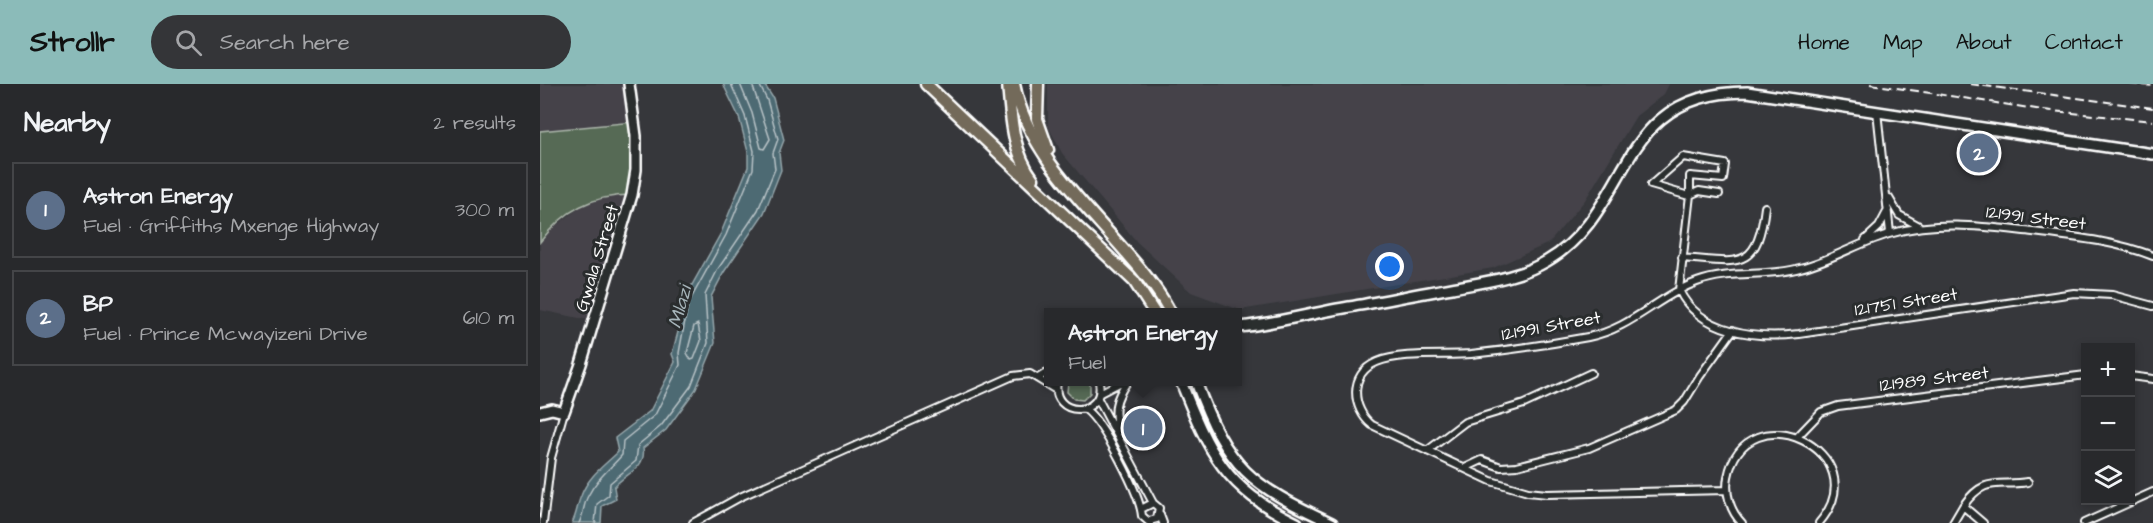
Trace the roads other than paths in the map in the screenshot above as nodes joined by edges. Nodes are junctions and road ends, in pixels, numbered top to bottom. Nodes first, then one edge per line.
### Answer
1 (629, 84) edge
2 (926, 84) edge
3 (1008, 84) edge
4 (1014, 84) edge
5 (1038, 84) edge
6 (1877, 111) junction
7 (2153, 154) edge
8 (1719, 194) dead end
9 (1689, 195) junction
10 (1887, 195) junction
11 (1047, 198) junction
12 (1765, 207) dead end
13 (1889, 209) junction
14 (1090, 210) junction
15 (1920, 226) junction
16 (1890, 233) junction
17 (1860, 244) junction
18 (2153, 256) edge
19 (1682, 258) junction
20 (1679, 290) junction
21 (2153, 306) edge
22 (1151, 308) edge
23 (1167, 308) edge
24 (1242, 328) edge
25 (1733, 330) junction
26 (1591, 373) dead end
27 (1044, 374) edge
28 (2081, 376) edge
29 (2135, 377) edge
30 (1038, 378) junction
31 (2153, 379) edge
32 (1044, 382) edge
33 (1050, 386) edge
34 (1056, 386) edge
35 (1100, 386) edge
36 (1114, 386) edge
37 (1124, 386) edge
38 (1179, 386) edge
39 (1183, 386) edge
40 (1199, 386) edge
41 (1056, 390) junction
42 (1099, 396) junction
43 (1085, 409) junction
44 (1192, 410) junction
45 (540, 412) edge
46 (564, 412) junction
47 (1798, 436) junction
48 (1122, 443) junction
49 (1427, 451) junction
50 (1465, 468) junction
51 (2028, 482) dead end
52 (1727, 490) junction
53 (2153, 492) edge
54 (1153, 503) junction
55 (1963, 506) junction
56 (1143, 508) junction
57 (1160, 514) junction
58 (1149, 522) edge
59 (543, 523) edge
60 (693, 523) edge
61 (1163, 523) edge
62 (1298, 523) edge
63 (1332, 523) edge
64 (1742, 523) edge
65 (1819, 523) edge
66 (1953, 523) edge
67 (1983, 523) edge
68 (2084, 523) edge

1 - 46 street, Gwala Street
2 - 11 main road
3 - 11 main road
4 - 14 main road
5 - 14 main road
6 - 7 street
6 - 10 street
6 - 24 street
8 - 9 street
9 - 9 street
9 - 19 street
10 - 13 street
10 - 15 street
11 - 22 main road
12 - 19 street
13 - 16 street
13 - 17 street
14 - 23 main road
15 - 16 street, 121991 Street
15 - 18 street, 121991 Street
16 - 17 street, 121991 Street
17 - 20 street, 121991 Street
19 - 20 street
20 - 25 street, 121751 Street
20 - 49 street, 121991 Street
21 - 25 street, 121751 Street
25 - 50 street
26 - 49 street
27 - 30 street
28 - 47 street, 121989 Street
29 - 31 street
30 - 32 street
30 - 60 street
33 - 41 street
34 - 41 street
35 - 42 street
36 - 42 street
37 - 48 street
38 - 44 street
39 - 44 street
40 - 63 street
41 - 43 street
42 - 43 street
42 - 48 street
43 - 56 street
44 - 62 street
45 - 46 street
46 - 59 street
47 - 52 street
47 - 65 street
48 - 54 street
49 - 50 street, 121991 Street
50 - 52 street, 121991 Street
51 - 55 street
52 - 64 street
53 - 68 street
54 - 56 street
54 - 57 street
55 - 66 street
55 - 67 street
56 - 58 street
57 - 58 street
57 - 61 street

